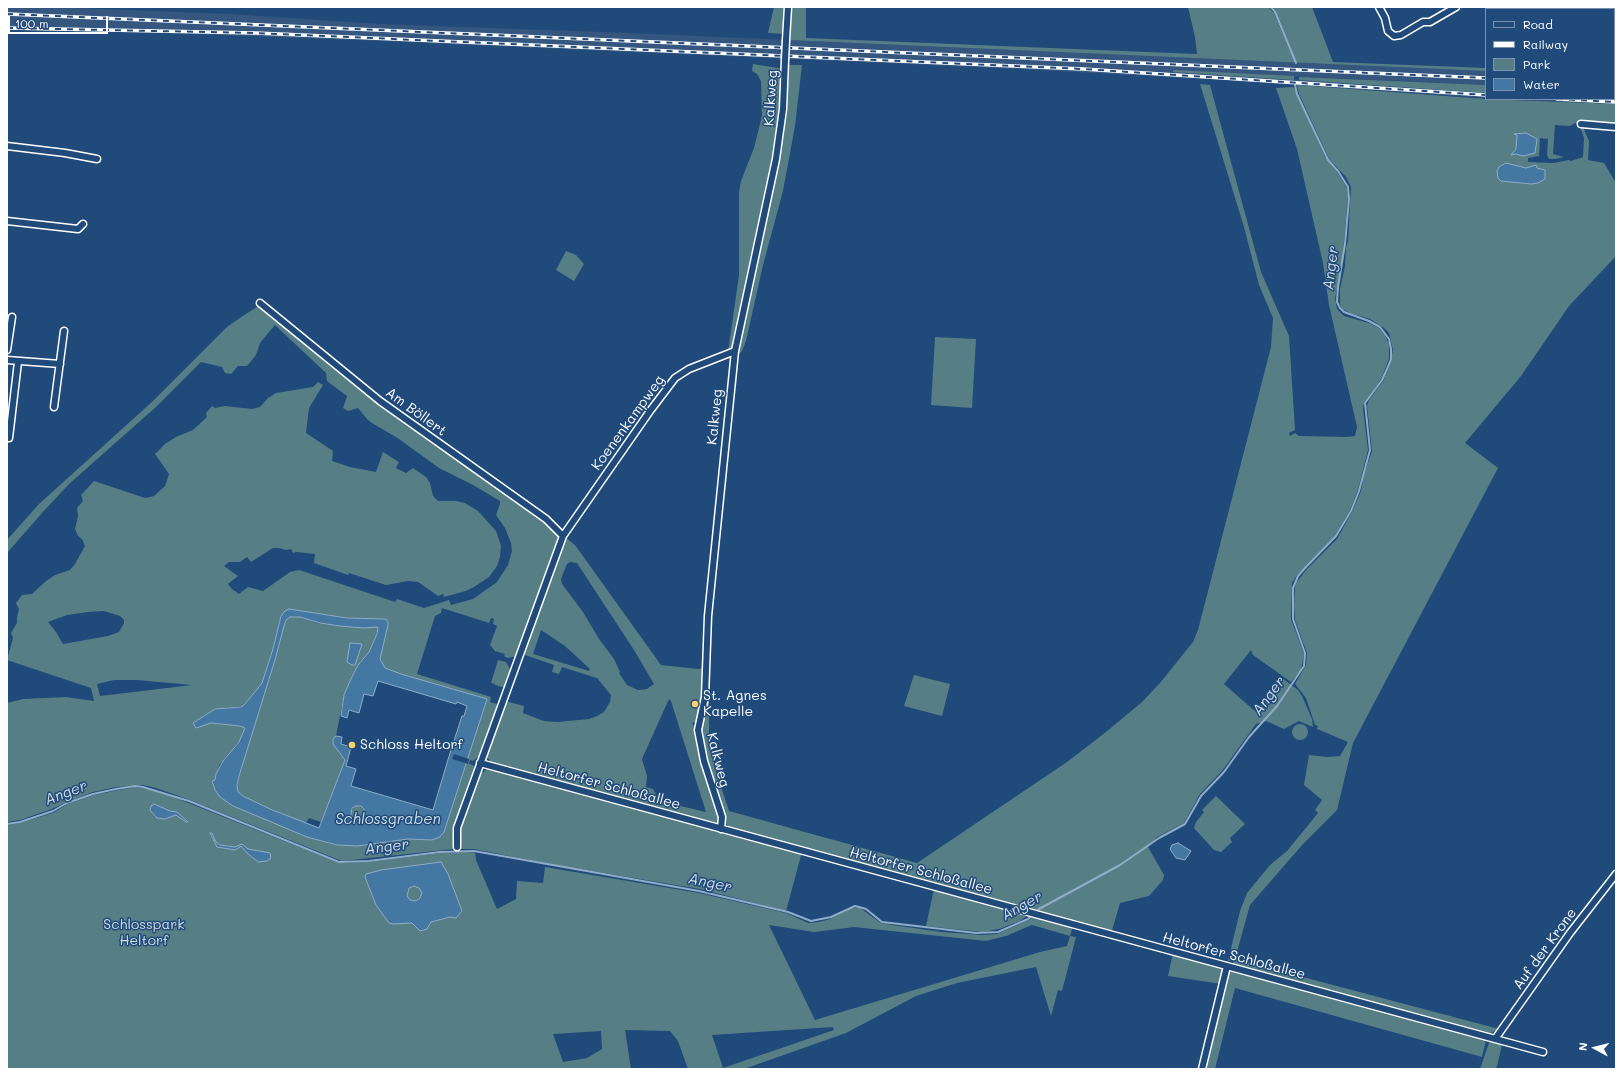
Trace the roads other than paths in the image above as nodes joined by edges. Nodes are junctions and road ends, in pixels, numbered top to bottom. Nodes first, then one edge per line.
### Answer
1 (788, 7) edge
2 (1379, 7) edge
3 (1456, 7) edge
4 (1581, 124) dead end
5 (1616, 127) edge
6 (7, 146) edge
7 (97, 159) dead end
8 (7, 221) edge
9 (83, 224) dead end
10 (260, 303) dead end
11 (12, 316) dead end
12 (64, 331) dead end
13 (7, 350) edge
14 (735, 351) junction
15 (7, 360) edge
16 (18, 362) junction
17 (60, 364) junction
18 (54, 407) dead end
19 (7, 438) edge
20 (563, 536) junction
21 (480, 764) junction
22 (722, 829) junction
23 (457, 847) dead end
24 (1616, 874) edge
25 (1227, 966) junction
26 (1495, 1039) junction
27 (1543, 1052) dead end
28 (1202, 1069) edge

1 - 14 street, Kalkweg, bridge
2 - 3 street
4 - 5 street
6 - 7 street
8 - 9 street
10 - 20 street, Am Böllert
11 - 13 street
12 - 17 street
14 - 20 street, Koenenkampweg
14 - 22 street, Kalkweg
15 - 16 street
16 - 17 street
16 - 19 street
17 - 18 street
20 - 21 street
21 - 22 street, Heltorfer Schloßallee
21 - 23 street
22 - 25 street, Heltorfer Schloßallee
24 - 26 street, Auf der Krone
25 - 26 street, Heltorfer Schloßallee
25 - 28 street
26 - 27 street, Heltorfer Schloßallee

